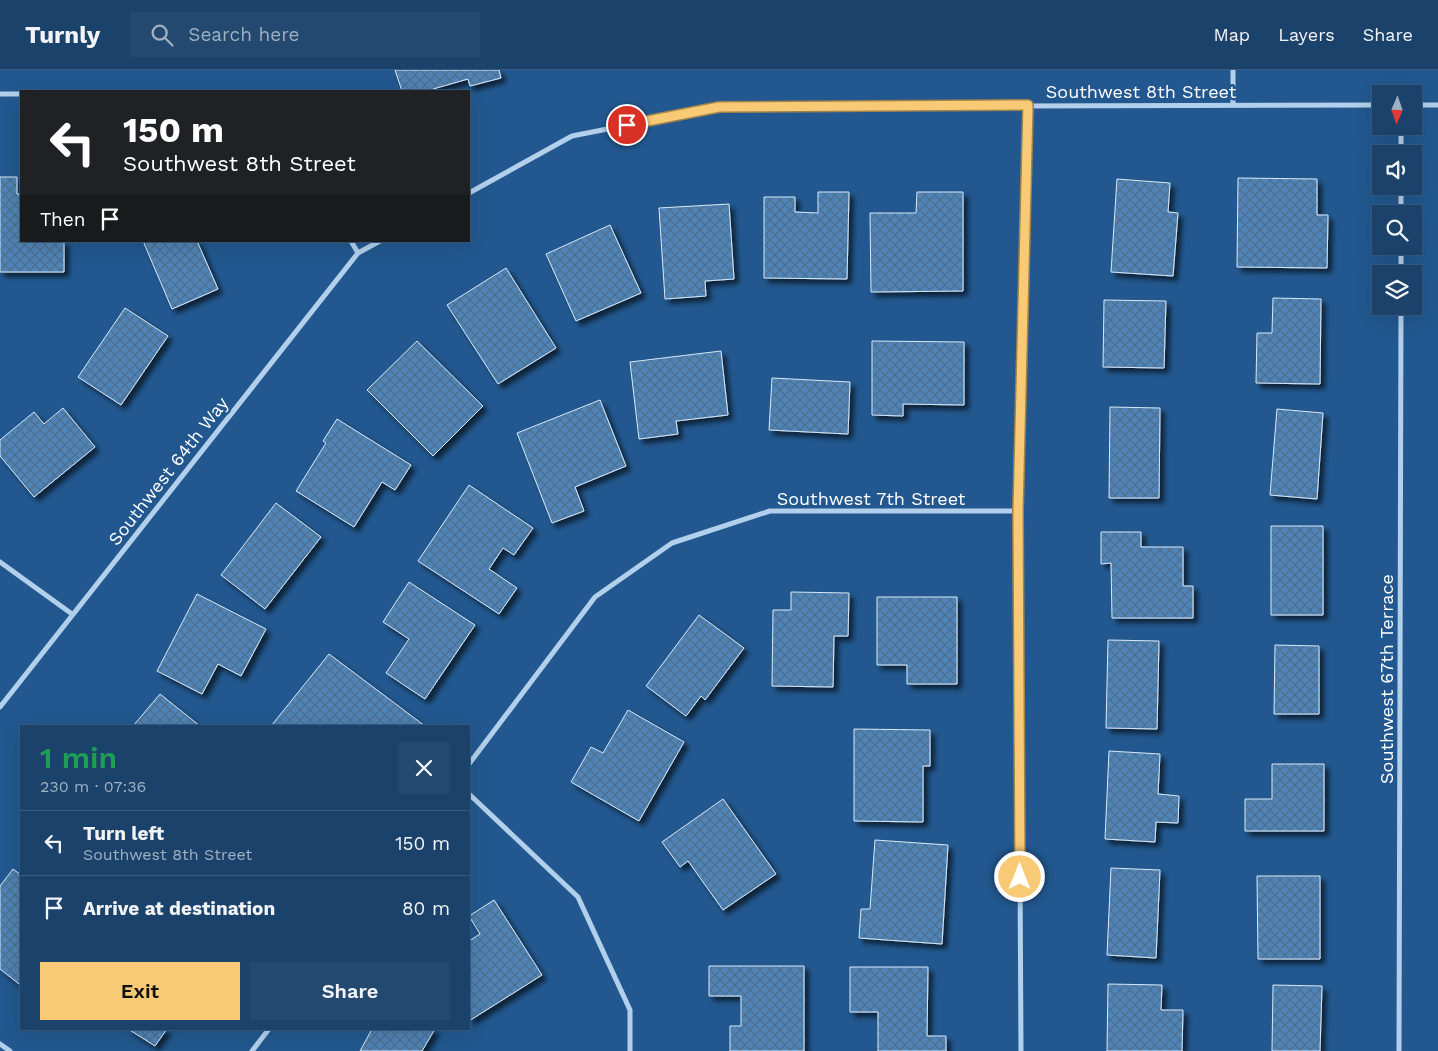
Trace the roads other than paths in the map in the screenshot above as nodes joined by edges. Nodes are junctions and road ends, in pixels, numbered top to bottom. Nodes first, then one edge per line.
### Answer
1 (1233, 70) edge
2 (0, 94) edge
3 (20, 94) edge
4 (1028, 105) junction
5 (1233, 105) junction
6 (1372, 105) edge
7 (1422, 105) edge
8 (1438, 105) edge
9 (470, 192) edge
10 (352, 242) edge
11 (378, 242) edge
12 (358, 253) junction
13 (1401, 315) edge
14 (1018, 511) junction
15 (0, 562) edge
16 (72, 614) junction
17 (0, 707) edge
18 (470, 763) edge
19 (470, 795) edge
20 (268, 1030) edge
21 (0, 1044) edge
22 (10, 1051) edge
23 (252, 1051) edge
24 (630, 1051) edge
25 (1021, 1051) edge
26 (1399, 1051) edge

1 - 5 street
2 - 3 street
4 - 5 street, Southwest 8th Street
4 - 9 street, Southwest 8th Street
4 - 14 street
5 - 6 street, Southwest 8th Street
7 - 8 street
10 - 12 street
11 - 12 street
12 - 16 street, Southwest 64th Way
13 - 26 street, Southwest 67th Terrace
14 - 18 street, Southwest 7th Street
14 - 25 street
15 - 16 street
16 - 17 street, Southwest 64th Way
19 - 24 street
20 - 23 street
21 - 22 street

